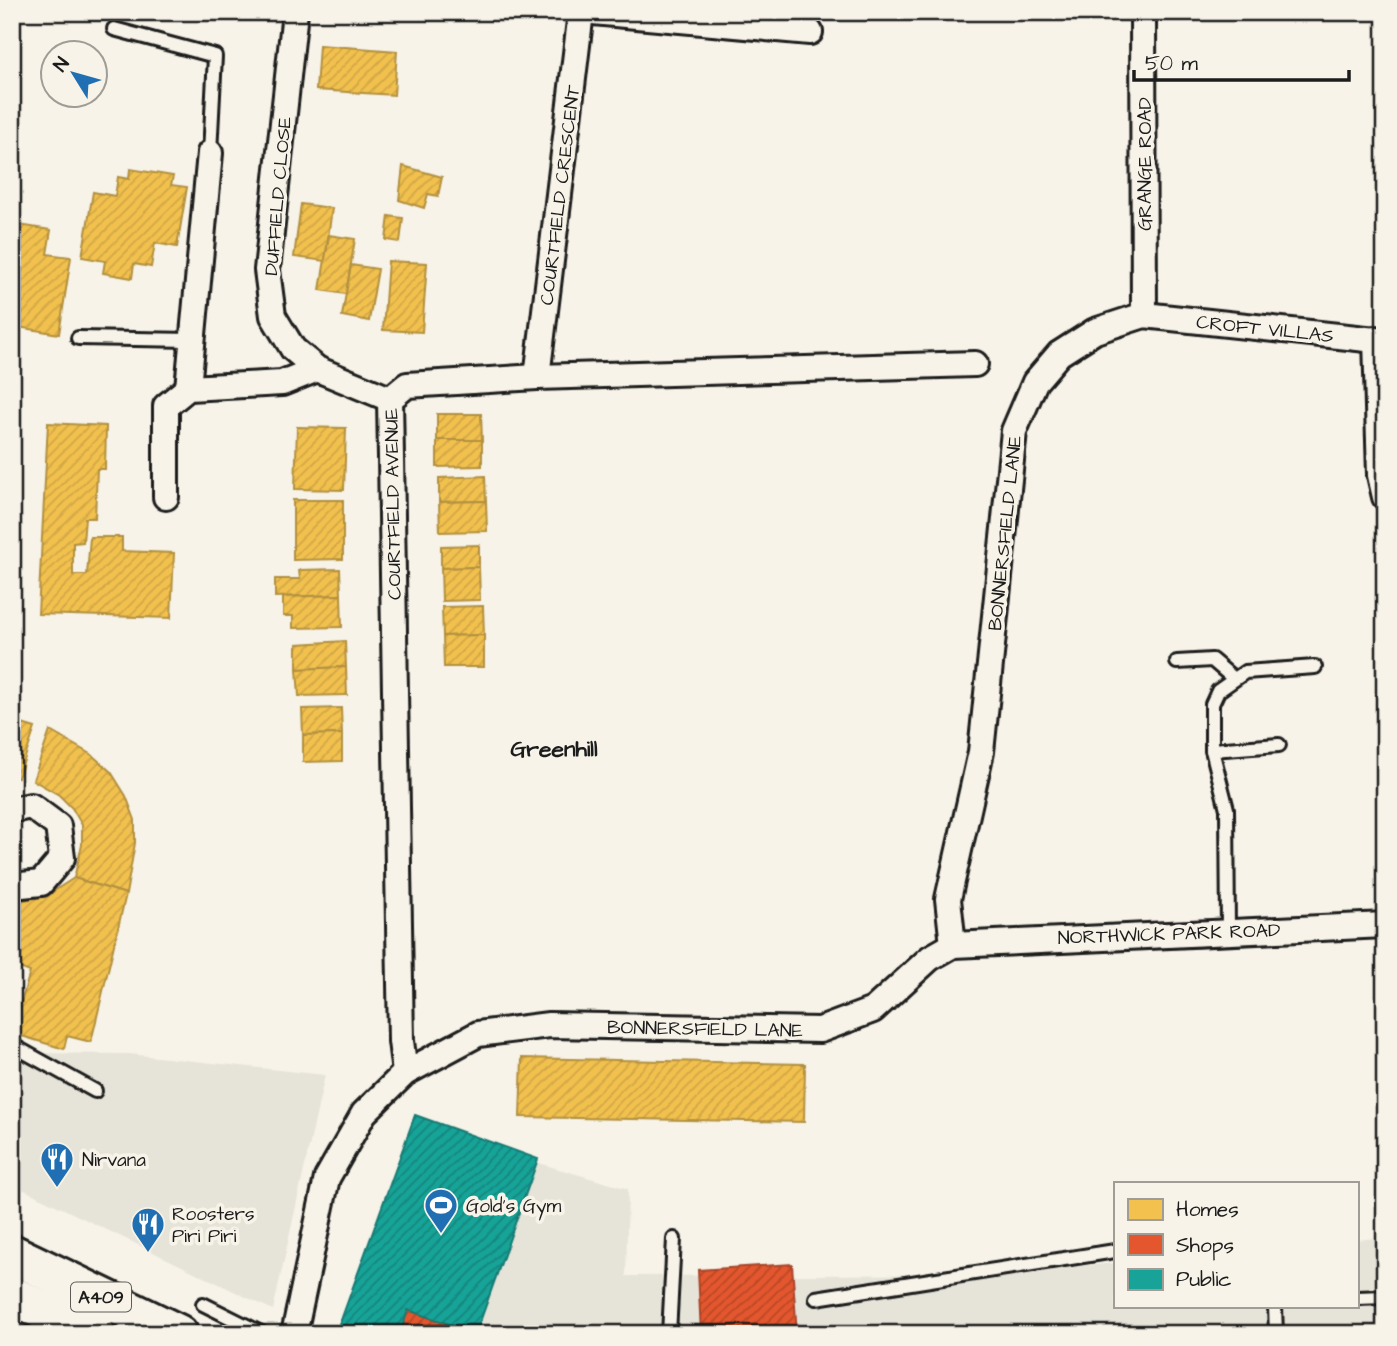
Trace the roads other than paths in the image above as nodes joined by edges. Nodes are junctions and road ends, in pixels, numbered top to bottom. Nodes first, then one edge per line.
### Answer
1 (295, 12) edge
2 (581, 12) edge
3 (593, 12) edge
4 (1143, 12) edge
5 (114, 29) dead end
6 (810, 32) dead end
7 (210, 153) joint
8 (1144, 315) junction
9 (78, 338) dead end
10 (192, 340) junction
11 (1380, 340) edge
12 (975, 363) dead end
13 (317, 369) junction
14 (537, 377) junction
15 (188, 388) junction
16 (390, 399) junction
17 (166, 497) dead end
18 (1385, 497) edge
19 (1177, 662) dead end
20 (1315, 667) dead end
21 (1233, 678) junction
22 (1279, 745) dead end
23 (1212, 750) junction
24 (12, 810) edge
25 (12, 886) edge
26 (1385, 925) edge
27 (1228, 930) junction
28 (953, 945) junction
29 (12, 1045) edge
30 (405, 1073) junction
31 (95, 1091) dead end
32 (674, 1239) dead end
33 (1114, 1251) edge
34 (16, 1265) edge
35 (12, 1296) edge
36 (1385, 1297) edge
37 (816, 1298) dead end
38 (1358, 1298) edge
39 (203, 1304) dead end
40 (1275, 1308) edge
41 (96, 1334) edge
42 (178, 1334) edge
43 (263, 1334) edge
44 (294, 1334) edge
45 (669, 1334) edge
46 (1276, 1334) edge

1 - 13 street, DUFFIELD CLOSE
2 - 14 street, COURTFIELD CRESCENT
3 - 6 street
4 - 8 street, GRANGE ROAD
5 - 7 lane
7 - 10 street
8 - 11 street, CROFT VILLAS
8 - 28 street, BONNERSFIELD LANE
9 - 10 lane
10 - 15 street
11 - 18 street
12 - 14 street, COURTFIELD AVENUE
13 - 15 street
13 - 16 street, DUFFIELD CLOSE
14 - 16 street, COURTFIELD AVENUE
15 - 17 street
16 - 30 street, COURTFIELD AVENUE
19 - 21 lane
20 - 21 lane
21 - 23 lane
22 - 23 lane
23 - 27 lane
24 - 25 street
26 - 27 street, NORTHWICK PARK ROAD
27 - 28 street, NORTHWICK PARK ROAD
28 - 30 street, BONNERSFIELD LANE
29 - 31 lane
30 - 44 street, BONNERSFIELD LANE
32 - 45 lane
33 - 37 lane
34 - 42 main road, A409
35 - 41 main road, A409
36 - 38 lane
39 - 43 lane
40 - 46 lane

